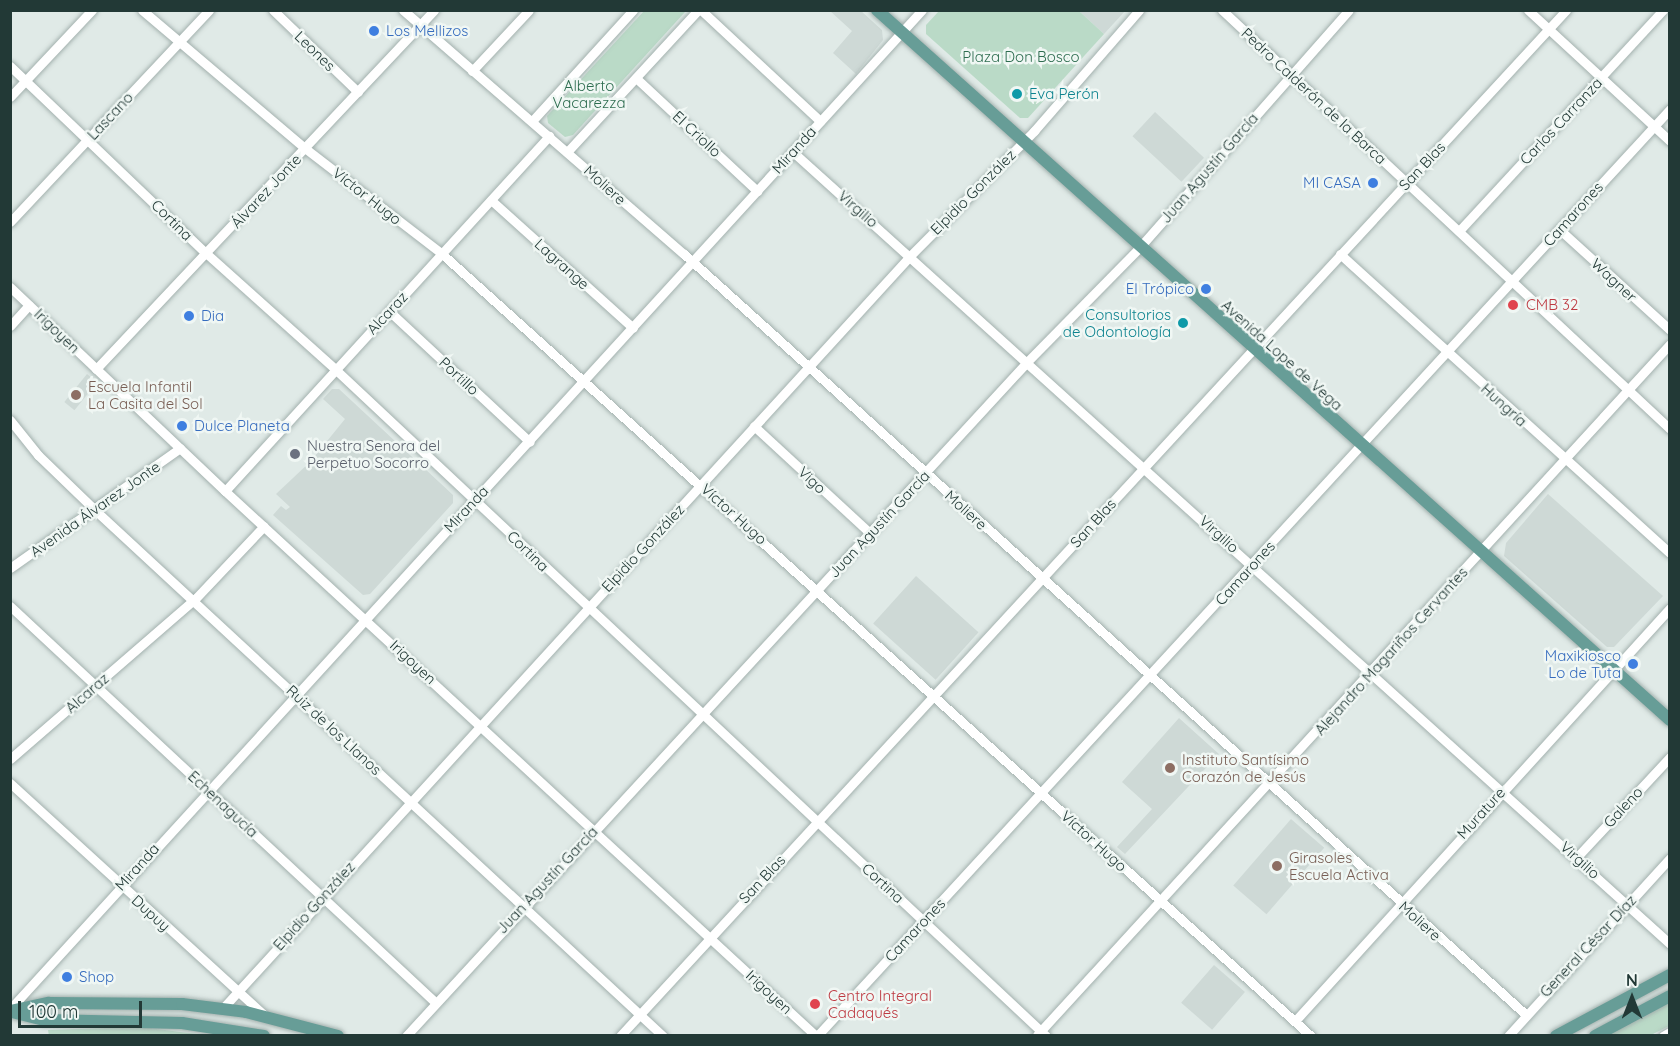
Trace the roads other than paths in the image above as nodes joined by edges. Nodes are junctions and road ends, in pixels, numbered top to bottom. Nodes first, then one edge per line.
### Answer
1 (92, 10) edge
2 (142, 10) edge
3 (209, 10) edge
4 (273, 10) edge
5 (404, 10) edge
6 (434, 10) edge
7 (529, 10) edge
8 (633, 10) edge
9 (699, 10) edge
10 (877, 10) edge
11 (922, 10) edge
12 (1139, 10) edge
13 (1222, 10) edge
14 (1348, 10) edge
15 (1528, 10) edge
16 (1566, 10) edge
17 (1663, 10) edge
18 (421, 26) junction
19 (1548, 30) junction
20 (901, 33) junction
21 (178, 43) junction
22 (10, 66) edge
23 (472, 71) junction
24 (1291, 75) junction
25 (1602, 76) junction
26 (636, 78) junction
27 (26, 80) junction
28 (358, 92) junction
29 (10, 97) edge
30 (1670, 109) edge
31 (533, 120) junction
32 (820, 122) junction
33 (1654, 126) junction
34 (549, 135) junction
35 (89, 138) junction
36 (1670, 141) edge
37 (1022, 143) junction
38 (306, 148) junction
39 (568, 152) junction
40 (793, 152) junction
41 (1407, 183) junction
42 (757, 191) junction
43 (491, 200) junction
44 (10, 222) edge
45 (1559, 229) junction
46 (1459, 231) junction
47 (1139, 248) junction
48 (441, 253) junction
49 (207, 254) junction
50 (1340, 254) junction
51 (911, 255) junction
52 (693, 262) junction
53 (1512, 281) junction
54 (10, 287) edge
55 (29, 305) junction
56 (389, 311) junction
57 (10, 326) edge
58 (633, 328) junction
59 (1670, 330) edge
60 (1670, 344) edge
61 (1252, 349) junction
62 (1446, 353) junction
63 (1028, 361) junction
64 (809, 368) junction
65 (96, 369) junction
66 (335, 369) junction
67 (585, 381) junction
68 (1629, 390) junction
69 (10, 420) edge
70 (754, 426) junction
71 (1670, 429) edge
72 (530, 442) junction
73 (1361, 445) junction
74 (180, 448) junction
75 (1565, 460) junction
76 (1144, 467) junction
77 (926, 473) junction
78 (702, 484) junction
79 (225, 491) junction
80 (474, 500) junction
81 (96, 510) junction
82 (264, 526) junction
83 (870, 533) junction
84 (1481, 552) junction
85 (1670, 553) edge
86 (1253, 565) junction
87 (10, 568) edge
88 (1042, 579) junction
89 (818, 590) junction
90 (195, 599) junction
91 (10, 606) edge
92 (1670, 608) edge
93 (586, 609) junction
94 (365, 617) junction
95 (1611, 668) junction
96 (1371, 672) junction
97 (1150, 677) junction
98 (97, 684) junction
99 (295, 694) junction
100 (934, 695) junction
101 (702, 713) junction
102 (1670, 720) edge
103 (481, 726) junction
104 (1670, 757) edge
105 (10, 759) edge
106 (10, 783) edge
107 (1268, 785) junction
108 (207, 790) junction
109 (1501, 790) junction
110 (1042, 793) junction
111 (411, 801) junction
112 (816, 822) junction
113 (594, 830) junction
114 (1577, 857) junction
115 (1670, 858) edge
116 (120, 885) junction
117 (323, 896) junction
118 (1161, 901) junction
119 (1627, 903) junction
120 (1400, 904) junction
121 (523, 907) junction
122 (924, 921) junction
123 (709, 936) junction
124 (1670, 944) edge
125 (1670, 975) edge
126 (237, 990) junction
127 (1670, 996) edge
128 (435, 1002) junction
129 (222, 1009) junction
130 (10, 1010) edge
131 (640, 1014) junction
132 (1525, 1014) junction
133 (266, 1017) junction
134 (1295, 1021) junction
135 (1670, 1032) edge
136 (1041, 1034) edge
137 (264, 1035) edge
138 (339, 1035) edge
139 (406, 1035) edge
140 (620, 1035) edge
141 (663, 1035) edge
142 (816, 1035) edge
143 (1311, 1035) edge
144 (1508, 1035) edge
145 (1556, 1035) edge
146 (1595, 1035) edge
147 (1663, 1035) edge

1 - 27 street
2 - 21 street, Víctor Hugo
3 - 21 street, Lascano
4 - 28 street, Leones
5 - 18 street, Moliere
6 - 18 street, Álvarez Jonte
7 - 23 street
8 - 31 street
9 - 26 street
9 - 32 street
10 - 20 main road, Avenida Lope de Vega
11 - 20 street, Miranda
12 - 37 street, Elpidio González
13 - 24 street, Pedro Calderón de la Barca
14 - 24 street, Juan Agustín García
15 - 19 street
16 - 19 street, San Blas
17 - 25 street, Carlos Carranza
18 - 23 street, Moliere
18 - 28 street, Álvarez Jonte
19 - 25 street
19 - 41 street, San Blas
20 - 32 street, Miranda
20 - 37 main road, Avenida Lope de Vega
21 - 35 street, Lascano
21 - 38 street, Víctor Hugo
22 - 27 street, Cortina
23 - 31 street, Moliere
24 - 41 street, Pedro Calderón de la Barca
24 - 47 street, Juan Agustín García
25 - 33 street
25 - 46 street, Carlos Carranza
26 - 39 street
26 - 42 street, El Criollo
27 - 29 street
27 - 35 street, Cortina
28 - 38 street, Álvarez Jonte
30 - 33 street, Camarones
31 - 34 street, Moliere
32 - 40 street, Miranda
33 - 36 street
33 - 45 street, Camarones
34 - 39 street, Moliere
34 - 43 street, Alcaraz
35 - 44 street, Lascano
35 - 49 street, Cortina
37 - 47 main road, Avenida Lope de Vega
37 - 51 street, Elpidio González
38 - 48 street, Víctor Hugo
38 - 49 street, Álvarez Jonte
39 - 52 street, Moliere
40 - 42 street, Miranda
40 - 51 street, Virgilio
41 - 46 street, Pedro Calderón de la Barca
41 - 50 street, San Blas
42 - 52 street, Miranda
43 - 48 street, Alcaraz
43 - 58 street, Lagrange
45 - 53 street, Camarones
45 - 59 street, Wagner
46 - 53 street, Pedro Calderón de la Barca
47 - 61 main road, Avenida Lope de Vega
47 - 63 street, Juan Agustín García
48 - 56 street, Alcaraz
48 - 67 street, Víctor Hugo
49 - 65 street, Álvarez Jonte
49 - 66 street, Cortina
50 - 61 street, San Blas
50 - 62 street, Hungría
51 - 63 street, Virgilio
51 - 64 street, Elpidio González
52 - 58 street, Miranda
52 - 64 street, Moliere
53 - 62 street, Camarones
53 - 68 street, Pedro Calderón de la Barca
54 - 55 street, Irigoyen
55 - 57 street
55 - 65 street, Irigoyen
56 - 66 street, Alcaraz
56 - 72 street, Portillo
58 - 67 street, Miranda
60 - 68 street, Alejandro Magariños Cervantes
61 - 73 main road, Avenida Lope de Vega
61 - 76 street, San Blas
62 - 73 street, Camarones
62 - 75 street, Hungría
63 - 76 street, Virgilio
63 - 77 street, Juan Agustín García
64 - 70 street, Elpidio González
64 - 77 street, Moliere
65 - 74 street, Irigoyen
66 - 79 street, Alcaraz
66 - 80 street, Cortina
67 - 72 street, Miranda
67 - 78 street, Víctor Hugo
68 - 71 street, Pedro Calderón de la Barca
68 - 75 street, Alejandro Magariños Cervantes
69 - 81 street, Ruiz de los Llanos
70 - 78 street, Elpidio González
70 - 83 street, Vigo
72 - 80 street, Miranda
73 - 84 main road, Avenida Lope de Vega
73 - 86 street, Camarones
74 - 79 street, Irigoyen
74 - 81 street, Avenida Álvarez Jonte
75 - 84 street, Alejandro Magariños Cervantes
75 - 85 street, Hungría
76 - 86 street, Virgilio
76 - 88 street, San Blas
77 - 83 street, Juan Agustín García
77 - 88 street, Moliere
78 - 89 street, Víctor Hugo
78 - 93 street, Elpidio González
79 - 82 street, Irigoyen
80 - 93 street, Cortina
80 - 94 street, Miranda
81 - 87 street, Avenida Álvarez Jonte
81 - 90 street, Ruiz de los Llanos
82 - 90 street, Alcaraz
82 - 94 street, Irigoyen
83 - 89 street, Juan Agustín García
84 - 95 main road, Avenida Lope de Vega
84 - 96 street, Alejandro Magariños Cervantes
86 - 96 street, Virgilio
86 - 97 street, Camarones
88 - 97 street, Moliere
88 - 100 street, San Blas
89 - 100 street, Víctor Hugo
89 - 101 street, Juan Agustín García
90 - 98 street, Alcaraz
90 - 99 street, Ruiz de los Llanos
91 - 98 street, Echenagucía
92 - 95 street, Murature
93 - 101 street, Cortina
93 - 103 street, Elpidio González
94 - 99 street, Miranda
94 - 103 street, Irigoyen
95 - 102 main road, Avenida Lope de Vega
95 - 109 street, Murature
96 - 107 street, Alejandro Magariños Cervantes
96 - 109 street, Virgilio
97 - 107 street, Moliere
97 - 110 street, Camarones
98 - 105 street, Alcaraz
98 - 108 street, Echenagucía
99 - 108 street, Miranda
99 - 111 street, Ruiz de los Llanos
100 - 110 street, Víctor Hugo
100 - 112 street, San Blas
101 - 112 street, Cortina
101 - 113 street, Juan Agustín García
103 - 111 street, Elpidio González
103 - 113 street, Irigoyen
104 - 114 street, Galeno
106 - 116 street, Dupuy
107 - 118 street, Alejandro Magariños Cervantes
107 - 120 street, Moliere
108 - 116 street, Miranda
108 - 117 street, Echenagucía
109 - 114 street, Virgilio
109 - 120 street, Murature
110 - 118 street, Víctor Hugo
110 - 122 street, Camarones
111 - 117 street, Elpidio González
111 - 121 street, Ruiz de los Llanos
112 - 122 street, Cortina
112 - 123 street, San Blas
113 - 121 street, Juan Agustín García
113 - 123 street, Irigoyen
114 - 119 street, Virgilio
115 - 119 street, General César Díaz
116 - 126 street, Dupuy
116 - 130 street, Miranda
117 - 126 street, Elpidio González
117 - 128 street, Echenagucía
118 - 134 street, Víctor Hugo
118 - 136 street, Alejandro Magariños Cervantes
119 - 124 street, Virgilio
119 - 132 street, General César Díaz
120 - 132 street, Moliere
120 - 134 street, Murature
121 - 128 street, Juan Agustín García
121 - 131 street, Ruiz de los Llanos
122 - 136 street, Cortina
122 - 142 street, Camarones
123 - 131 street, San Blas
123 - 142 street, Irigoyen
125 - 145 main road
126 - 129 street, Elpidio González
126 - 133 street, Dupuy
127 - 146 main road
128 - 139 street, Juan Agustín García
129 - 130 main road
129 - 133 main road
130 - 137 main road
131 - 140 street, San Blas
131 - 141 street, Ruiz de los Llanos
132 - 144 street, General César Díaz
133 - 138 main road
134 - 143 street, Víctor Hugo
135 - 147 street

